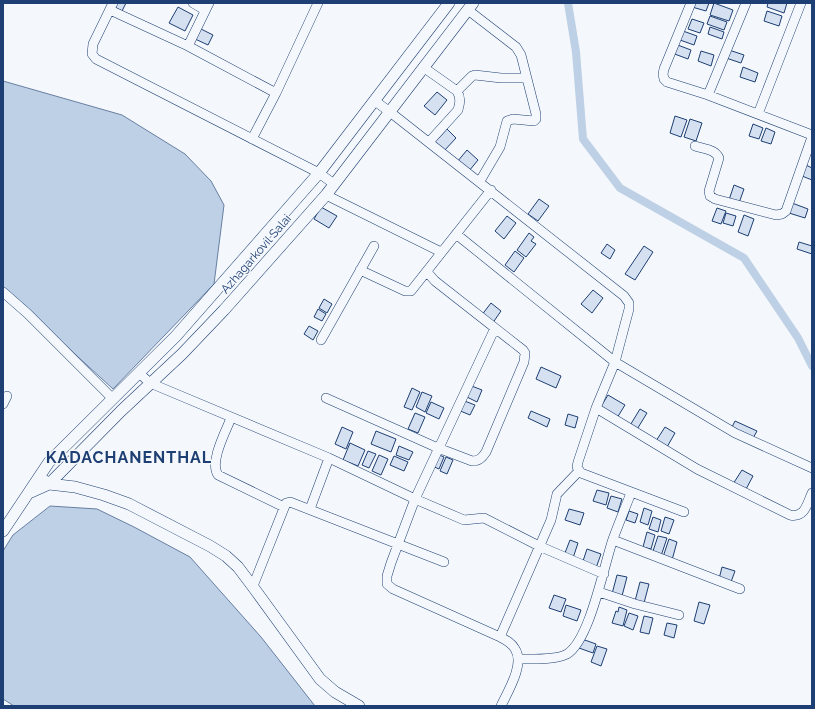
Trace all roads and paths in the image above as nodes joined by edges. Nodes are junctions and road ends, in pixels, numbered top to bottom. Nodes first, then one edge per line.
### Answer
1 (193, 3) edge
2 (318, 3) edge
3 (449, 3) edge
4 (691, 3) edge
5 (746, 3) edge
6 (801, 3) edge
7 (112, 6) edge
8 (207, 6) edge
9 (470, 6) edge
10 (188, 46) junction
11 (423, 68) junction
12 (527, 78) junction
13 (457, 92) junction
14 (276, 93) junction
15 (708, 96) junction
16 (374, 101) junction
17 (390, 112) junction
18 (758, 114) junction
19 (812, 136) edge
20 (252, 138) junction
21 (429, 142) junction
22 (695, 146) dead end
23 (319, 173) junction
24 (480, 181) junction
25 (334, 184) junction
26 (491, 190) junction
27 (326, 195) junction
28 (456, 234) junction
29 (374, 246) dead end
30 (441, 252) junction
31 (360, 270) junction
32 (426, 272) junction
33 (3, 292) edge
34 (495, 328) junction
35 (321, 340) dead end
36 (615, 362) junction
37 (139, 372) junction
38 (150, 383) junction
39 (112, 398) junction
40 (326, 398) dead end
41 (596, 408) junction
42 (231, 418) junction
43 (438, 448) junction
44 (329, 458) junction
45 (812, 468) edge
46 (579, 471) junction
47 (39, 477) junction
48 (49, 484) junction
49 (631, 493) junction
50 (812, 493) edge
51 (28, 494) junction
52 (415, 499) junction
53 (284, 507) junction
54 (310, 509) junction
55 (684, 512) dead end
56 (6, 519) edge
57 (3, 531) edge
58 (613, 540) junction
59 (398, 544) junction
60 (540, 546) junction
61 (444, 562) dead end
62 (604, 574) junction
63 (253, 586) junction
64 (740, 590) dead end
65 (599, 592) junction
66 (679, 615) dead end
67 (500, 637) junction
68 (519, 659) junction
69 (359, 706) edge
70 (501, 706) edge

1 - 8 street
2 - 14 street
3 - 16 main road, Azhagarkovil Salai
4 - 15 street
5 - 15 street
6 - 18 street
7 - 10 street
7 - 20 street
8 - 10 street
9 - 11 main road, Azhagarkovil Salai
9 - 12 street
10 - 14 street
11 - 13 street
11 - 17 main road, Azhagarkovil Salai
12 - 13 street
12 - 24 street
13 - 21 street
14 - 20 street
15 - 18 street
16 - 17 street
16 - 23 main road, Azhagarkovil Salai
17 - 21 street
17 - 25 main road, Azhagarkovil Salai
18 - 19 street
19 - 22 street
20 - 23 street
21 - 24 street
23 - 25 street
23 - 37 main road, Azhagarkovil Salai
24 - 26 street
25 - 27 main road, Azhagarkovil Salai
26 - 28 street
26 - 36 street
27 - 30 street
27 - 38 main road, Azhagarkovil Salai
28 - 30 street
28 - 36 street
29 - 31 street
30 - 32 street
31 - 32 street
31 - 35 street
32 - 34 street
33 - 39 street
34 - 43 street
34 - 43 street
36 - 41 street
36 - 45 street
37 - 38 street
37 - 39 main road, Azhagarkovil Salai
38 - 42 street
38 - 48 main road, Azhagarkovil Salai
39 - 47 main road, Azhagarkovil Salai
40 - 43 street
41 - 46 street
41 - 50 street
42 - 44 street
42 - 53 street
43 - 52 street
44 - 52 street
44 - 54 street
46 - 49 street
46 - 60 street
47 - 48 main road
47 - 51 main road, Azhagarkovil Salai
48 - 51 main road, Azhagarkovil Salai
48 - 63 main road
49 - 55 street
49 - 58 street
51 - 56 main road, Azhagarkovil Salai
52 - 59 street
52 - 60 street
53 - 54 street
53 - 63 street
54 - 59 street
56 - 57 main road, Azhagarkovil Salai
58 - 62 street
58 - 64 street
59 - 61 street
59 - 67 street
60 - 62 street
60 - 67 street
62 - 65 street
63 - 69 main road
65 - 66 street
65 - 68 street
67 - 68 street
68 - 70 street

